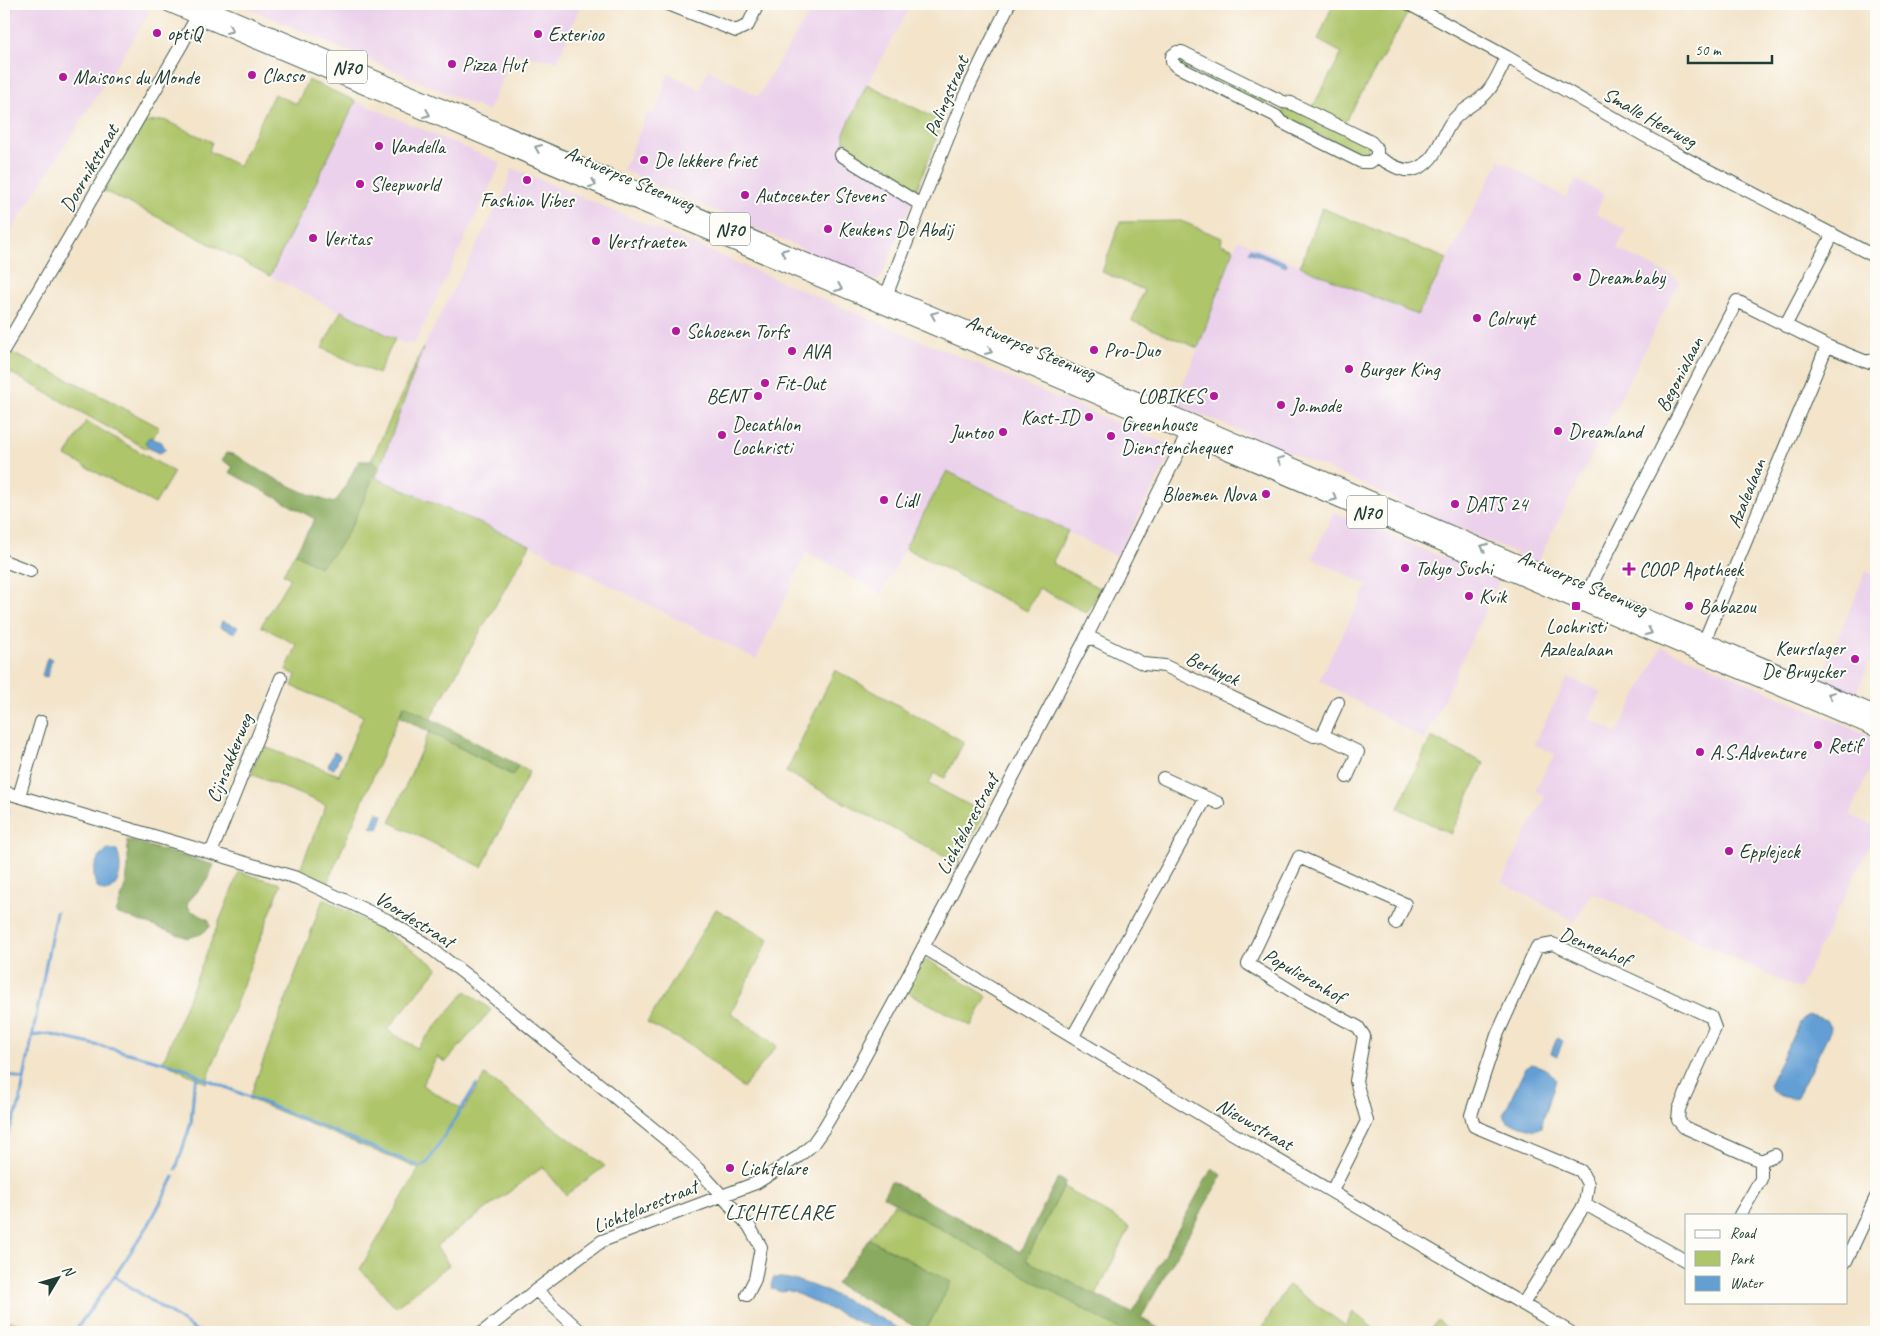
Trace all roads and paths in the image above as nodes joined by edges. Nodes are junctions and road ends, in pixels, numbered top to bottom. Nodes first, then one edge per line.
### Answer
1 (169, 4) edge
2 (668, 4) edge
3 (758, 4) edge
4 (1009, 4) edge
5 (1409, 4) edge
6 (200, 8) edge
7 (1507, 57) junction
8 (1283, 102) junction
9 (1276, 116) junction
10 (841, 155) dead end
11 (1376, 157) junction
12 (921, 205) junction
13 (1833, 234) junction
14 (1876, 257) edge
15 (884, 301) junction
16 (1785, 326) junction
17 (1826, 346) junction
18 (4, 348) edge
19 (1873, 360) dead end
20 (1191, 429) junction
21 (4, 561) edge
22 (30, 571) dead end
23 (1585, 598) junction
24 (1087, 636) junction
25 (1702, 647) junction
26 (281, 678) dead end
27 (1338, 702) dead end
28 (1876, 714) edge
29 (41, 722) dead end
30 (1876, 729) edge
31 (1323, 735) junction
32 (1347, 777) dead end
33 (1163, 778) dead end
34 (4, 792) edge
35 (19, 796) junction
36 (1206, 798) junction
37 (1218, 803) dead end
38 (211, 853) junction
39 (1396, 923) dead end
40 (923, 947) junction
41 (1073, 1036) junction
42 (1775, 1155) dead end
43 (1761, 1162) junction
44 (1332, 1191) junction
45 (722, 1196) junction
46 (1876, 1198) edge
47 (1585, 1204) junction
48 (1741, 1214) edge
49 (1848, 1257) edge
50 (1685, 1260) edge
51 (536, 1290) junction
52 (747, 1295) dead end
53 (1522, 1304) junction
54 (483, 1332) edge
55 (581, 1332) edge
56 (1570, 1332) edge

1 - 6 main road, Antwerpse Steenweg / N70
2 - 3 street
4 - 12 street, Palingstraat
5 - 7 street, Smalle Heerweg
6 - 15 main road, Antwerpse Steenweg / N70
6 - 18 street, Doornikstraat
7 - 11 street
7 - 13 street, Smalle Heerweg
8 - 9 street
8 - 9 street
8 - 11 street
9 - 11 street
10 - 12 street
12 - 15 street, Palingstraat
13 - 14 street, Smalle Heerweg
13 - 16 street
15 - 20 main road, Antwerpse Steenweg / N70
16 - 17 street
16 - 23 street, Begonialaan
17 - 19 street
17 - 25 street, Azalealaan
20 - 23 main road, Antwerpse Steenweg / N70
20 - 24 street, Lichtelarestraat
21 - 22 street
23 - 25 main road, Antwerpse Steenweg / N70
24 - 31 street, Berluyck
24 - 40 street, Lichtelarestraat
28 -> 25 main road, Antwerpse Steenweg / N70
25 - 30 main road, Antwerpse Steenweg / N70
26 - 38 street, Cijnsakkerweg
27 - 31 street
29 - 35 street
31 - 32 street, Berluyck
33 - 36 street
34 - 35 street, Voordestraat
35 - 38 street, Voordestraat
36 - 37 street
36 - 41 street
38 - 45 street, Voordestraat
39 - 44 street, Populierenhof
40 - 41 street, Nieuwstraat
40 - 45 street, Lichtelarestraat
41 - 44 street, Nieuwstraat
42 - 43 street
43 - 47 street, Dennenhof
43 - 48 street
44 - 53 street, Nieuwstraat
45 - 51 street, Lichtelarestraat
45 - 52 street, Lichtelarestraat
46 - 49 street
47 - 50 street
47 - 53 street
51 - 54 street, Lichtelarestraat
51 - 55 street
53 - 56 street, Nieuwstraat

